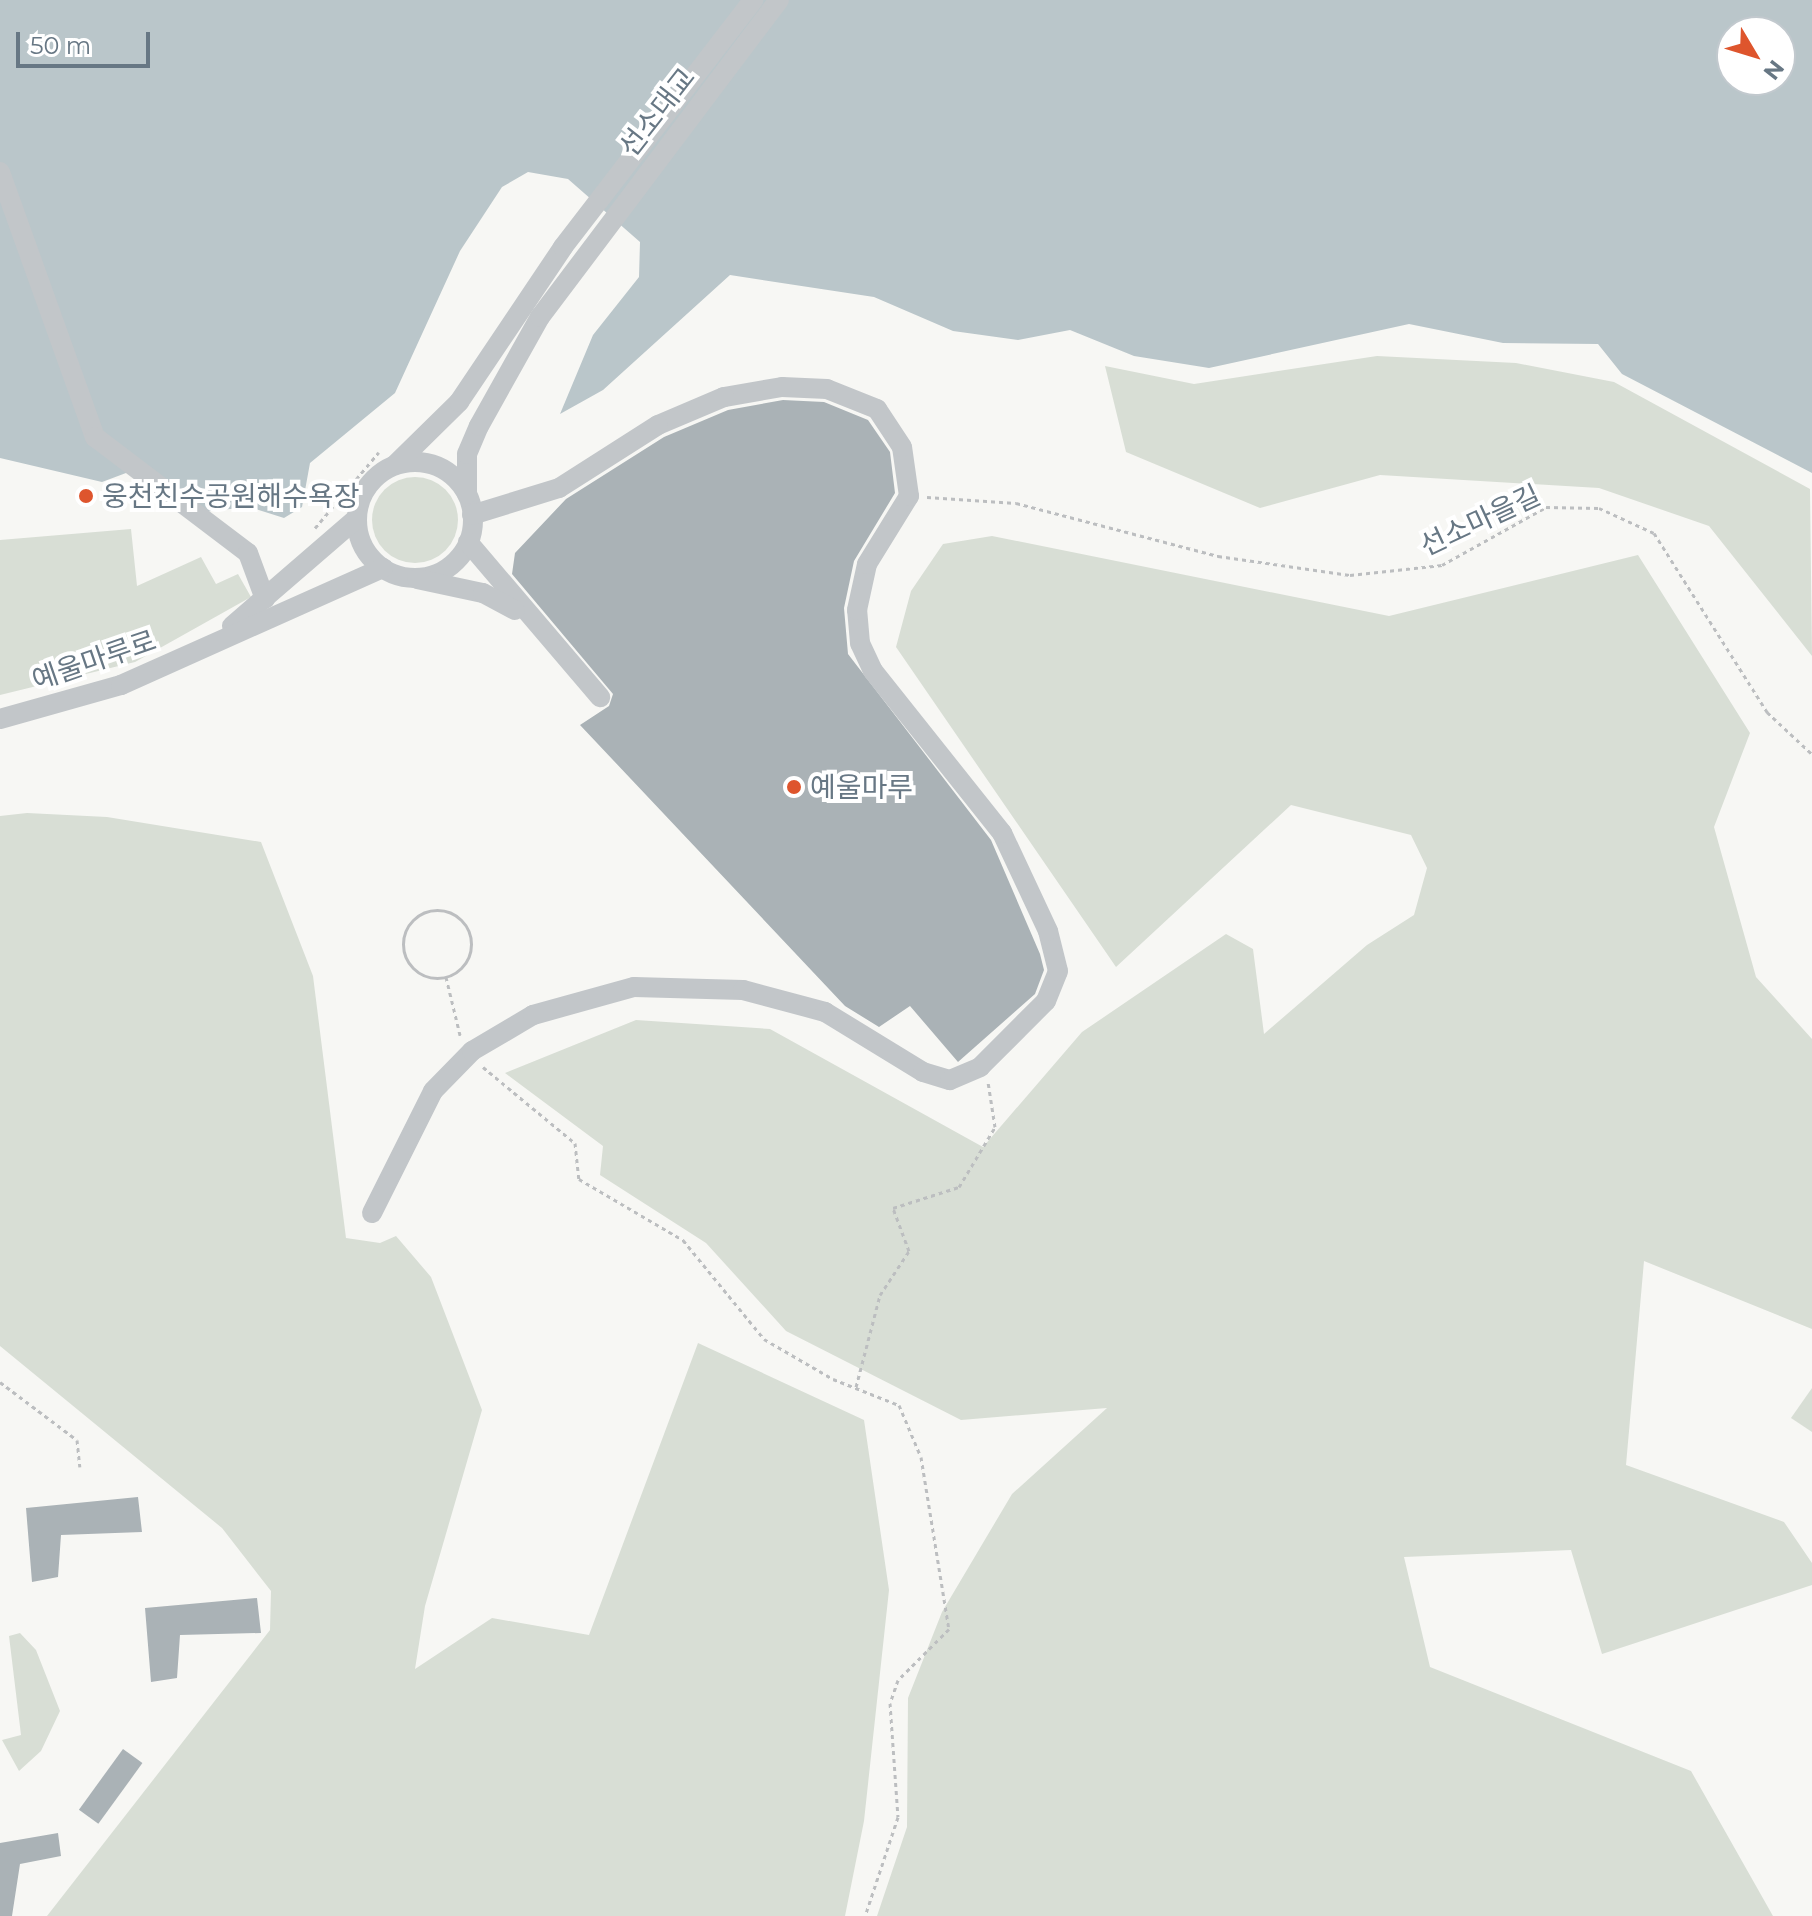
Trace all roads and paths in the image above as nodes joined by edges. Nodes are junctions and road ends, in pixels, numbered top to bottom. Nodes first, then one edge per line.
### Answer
1 (753, 0) edge
2 (779, 0) edge
3 (0, 172) edge
4 (571, 252) junction
5 (395, 465) junction
6 (467, 494) junction
7 (909, 496) junction
8 (472, 515) junction
9 (357, 518) junction
10 (468, 542) junction
11 (383, 568) junction
12 (409, 577) junction
13 (265, 599) junction
14 (522, 614) junction
15 (203, 648) junction
16 (600, 697) dead end
17 (0, 719) edge
18 (1812, 754) edge
19 (446, 977) junction
20 (472, 1051) junction
21 (980, 1067) junction
22 (372, 1213) dead end
23 (0, 1382) edge
24 (856, 1387) junction
25 (80, 1467) dead end
26 (865, 1916) edge

1 - 4 street, 선소대교
2 - 4 street, 선소대교
3 - 13 street
4 - 5 street
4 - 6 street
5 - 6 street
5 - 9 street
6 - 8 street
7 - 8 street
7 - 18 path, 선소마을길
7 - 21 street
8 - 10 street
9 - 11 street
9 - 13 street
10 - 12 street
10 - 14 street
11 - 12 street
11 - 15 street
12 - 14 street
13 - 15 street
14 - 16 street
15 - 17 street, 예울마루로
19 - 19 path
19 - 20 path
20 - 21 street
20 - 22 street
20 - 24 path
21 - 24 path
23 - 25 path
24 - 26 path

